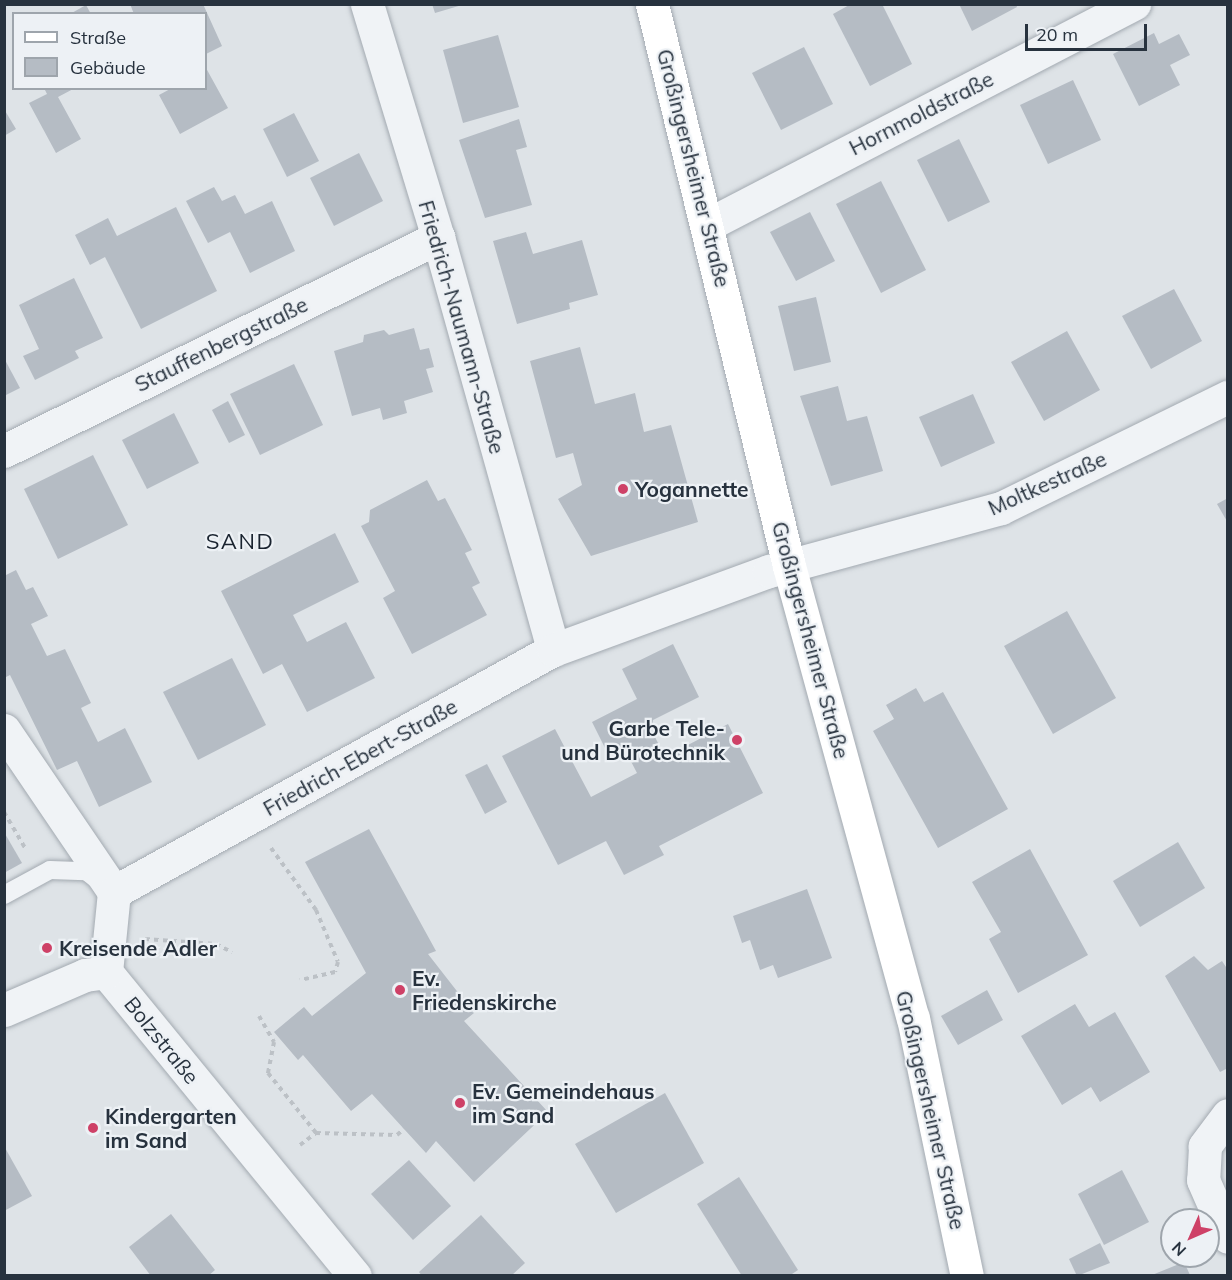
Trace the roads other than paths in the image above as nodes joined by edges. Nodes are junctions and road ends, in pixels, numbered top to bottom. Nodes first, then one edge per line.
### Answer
1 (367, 4) edge
2 (652, 4) edge
3 (1134, 4) edge
4 (709, 224) junction
5 (438, 237) junction
6 (1227, 398) edge
7 (4, 451) edge
8 (789, 566) junction
9 (553, 650) junction
10 (4, 730) edge
11 (114, 892) junction
12 (4, 895) edge
13 (106, 972) junction
14 (4, 1011) edge
15 (1227, 1115) edge
16 (1227, 1237) edge
17 (355, 1275) edge
18 (967, 1275) edge

1 - 5 street, Friedrich-Naumann-Straße
2 - 4 main road, Großingersheimer Straße
3 - 4 street, Hornmoldstraße
4 - 8 main road, Großingersheimer Straße
5 - 7 street, Stauffenbergstraße
5 - 9 street, Friedrich-Naumann-Straße
6 - 8 street, Moltkestraße
8 - 9 street, Friedrich-Ebert-Straße
8 - 18 main road, Großingersheimer Straße
9 - 11 street, Friedrich-Ebert-Straße
10 - 11 street
11 - 12 lane
11 - 13 street
13 - 14 street
13 - 17 street, Bolzstraße
15 - 16 street

